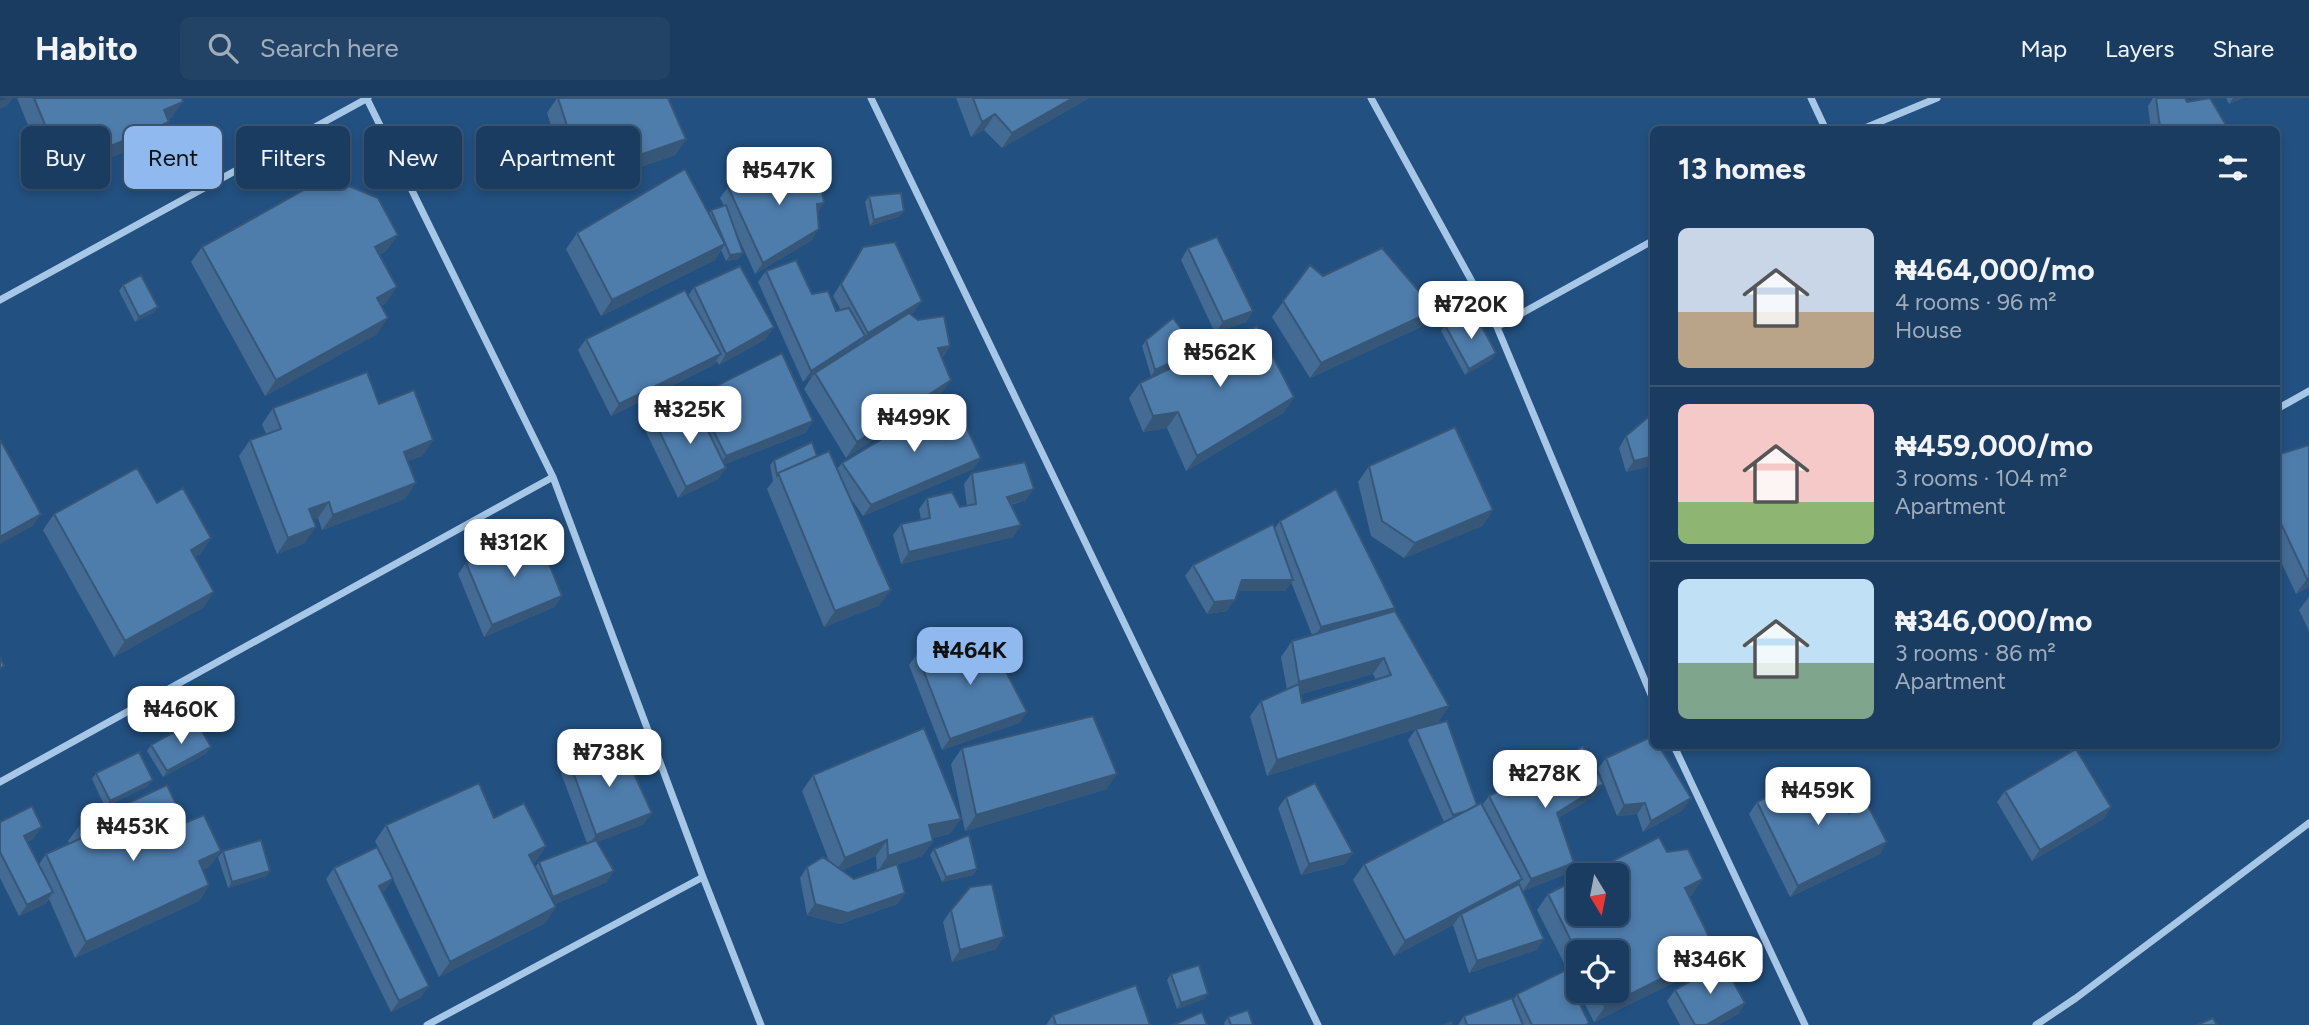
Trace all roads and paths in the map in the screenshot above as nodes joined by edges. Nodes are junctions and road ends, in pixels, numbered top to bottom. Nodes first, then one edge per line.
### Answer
1 (367, 98) edge
2 (871, 98) edge
3 (1371, 98) edge
4 (1811, 98) edge
5 (1937, 98) edge
6 (1824, 126) edge
7 (1870, 126) edge
8 (1650, 242) edge
9 (0, 300) edge
10 (1497, 327) junction
11 (2309, 391) edge
12 (2280, 407) edge
13 (553, 477) junction
14 (1650, 681) edge
15 (1645, 683) junction
16 (1650, 694) edge
17 (1675, 749) edge
18 (0, 782) edge
19 (2309, 823) edge
20 (702, 877) junction
21 (427, 1025) edge
22 (761, 1025) edge
23 (1318, 1025) edge
24 (1805, 1025) edge
25 (2036, 1025) edge

1 - 9 street
1 - 13 street
2 - 23 street
3 - 10 street
4 - 6 street
5 - 7 street
8 - 10 street
10 - 15 street
11 - 12 street
13 - 18 street
13 - 20 street
14 - 15 street
15 - 16 street
17 - 24 street
19 - 25 street
20 - 21 street
20 - 22 street

